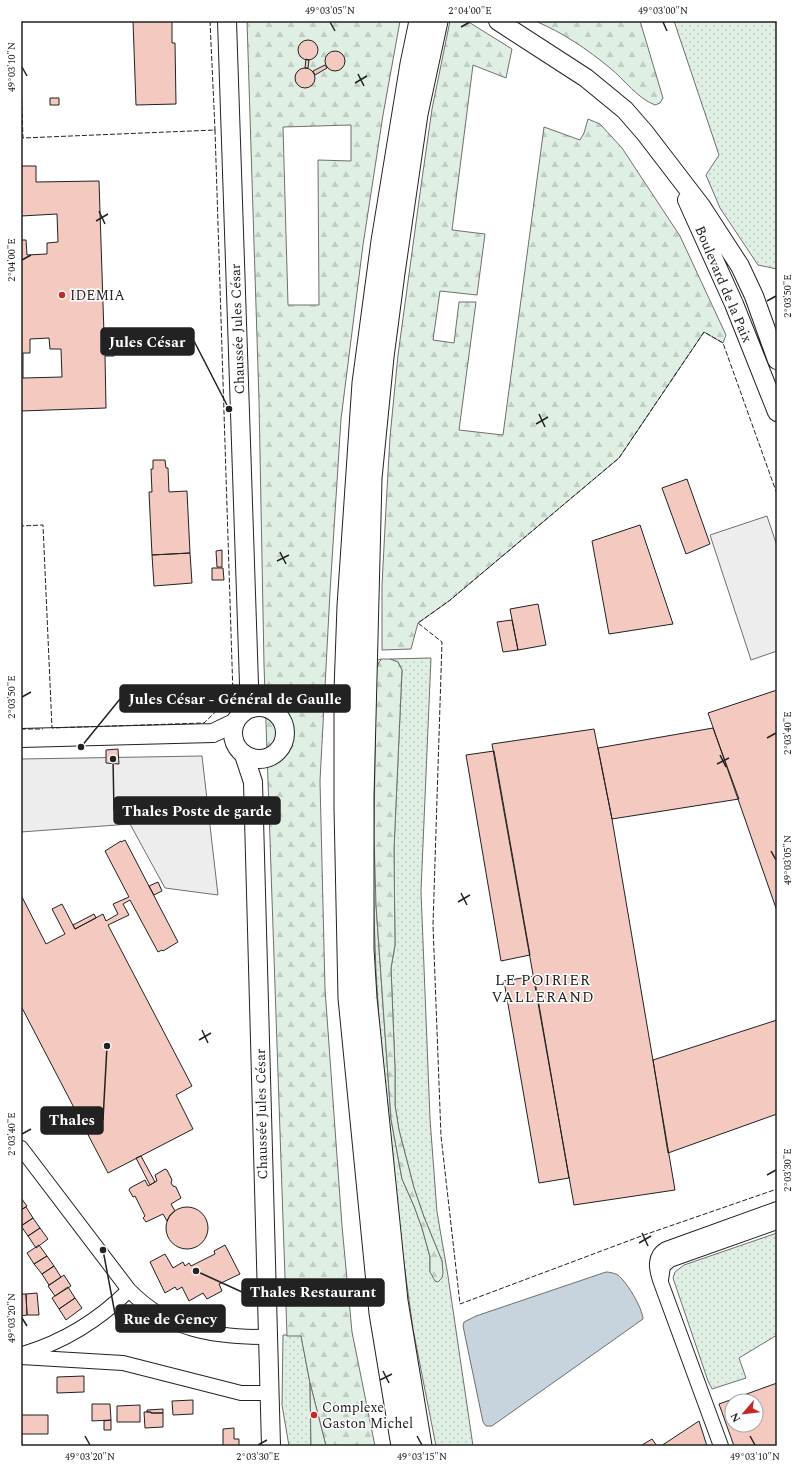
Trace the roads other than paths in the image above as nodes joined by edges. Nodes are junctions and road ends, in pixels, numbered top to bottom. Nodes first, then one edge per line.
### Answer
1 (227, 21) edge
2 (420, 21) edge
3 (437, 21) edge
4 (498, 21) edge
5 (666, 160) junction
6 (777, 360) edge
7 (777, 412) edge
8 (249, 684) junction
9 (263, 706) junction
10 (239, 717) junction
11 (213, 732) junction
12 (21, 738) edge
13 (239, 749) junction
14 (267, 758) junction
15 (253, 782) junction
16 (21, 1148) edge
17 (777, 1209) edge
18 (777, 1222) edge
19 (660, 1280) junction
20 (129, 1290) junction
21 (65, 1337) junction
22 (267, 1337) junction
23 (21, 1356) edge
24 (67, 1359) junction
25 (261, 1393) dead end
26 (271, 1446) edge
27 (402, 1446) edge
28 (421, 1446) edge
29 (721, 1446) edge

1 - 8 main road, Chaussée Jules César
2 - 27 highway
3 - 28 highway
4 - 5 main road, Boulevard de la Paix
5 - 6 main road, Boulevard de la Paix
5 - 7 main road, Boulevard de la Paix
8 - 9 main road
8 - 10 main road, Chaussée Jules César
9 - 10 main road
9 - 14 main road
10 - 11 main road
10 - 13 main road
11 - 12 main road
11 - 13 main road
13 - 14 main road
13 - 15 main road, Chaussée Jules César
14 - 15 main road, Chaussée Jules César
15 - 22 main road, Chaussée Jules César
16 - 20 street
17 - 19 street
18 - 19 street
19 - 29 street
20 - 21 street
20 - 22 street
21 - 23 street
21 - 24 street
22 - 26 main road, Chaussée Jules César
23 - 24 street
24 - 25 street

